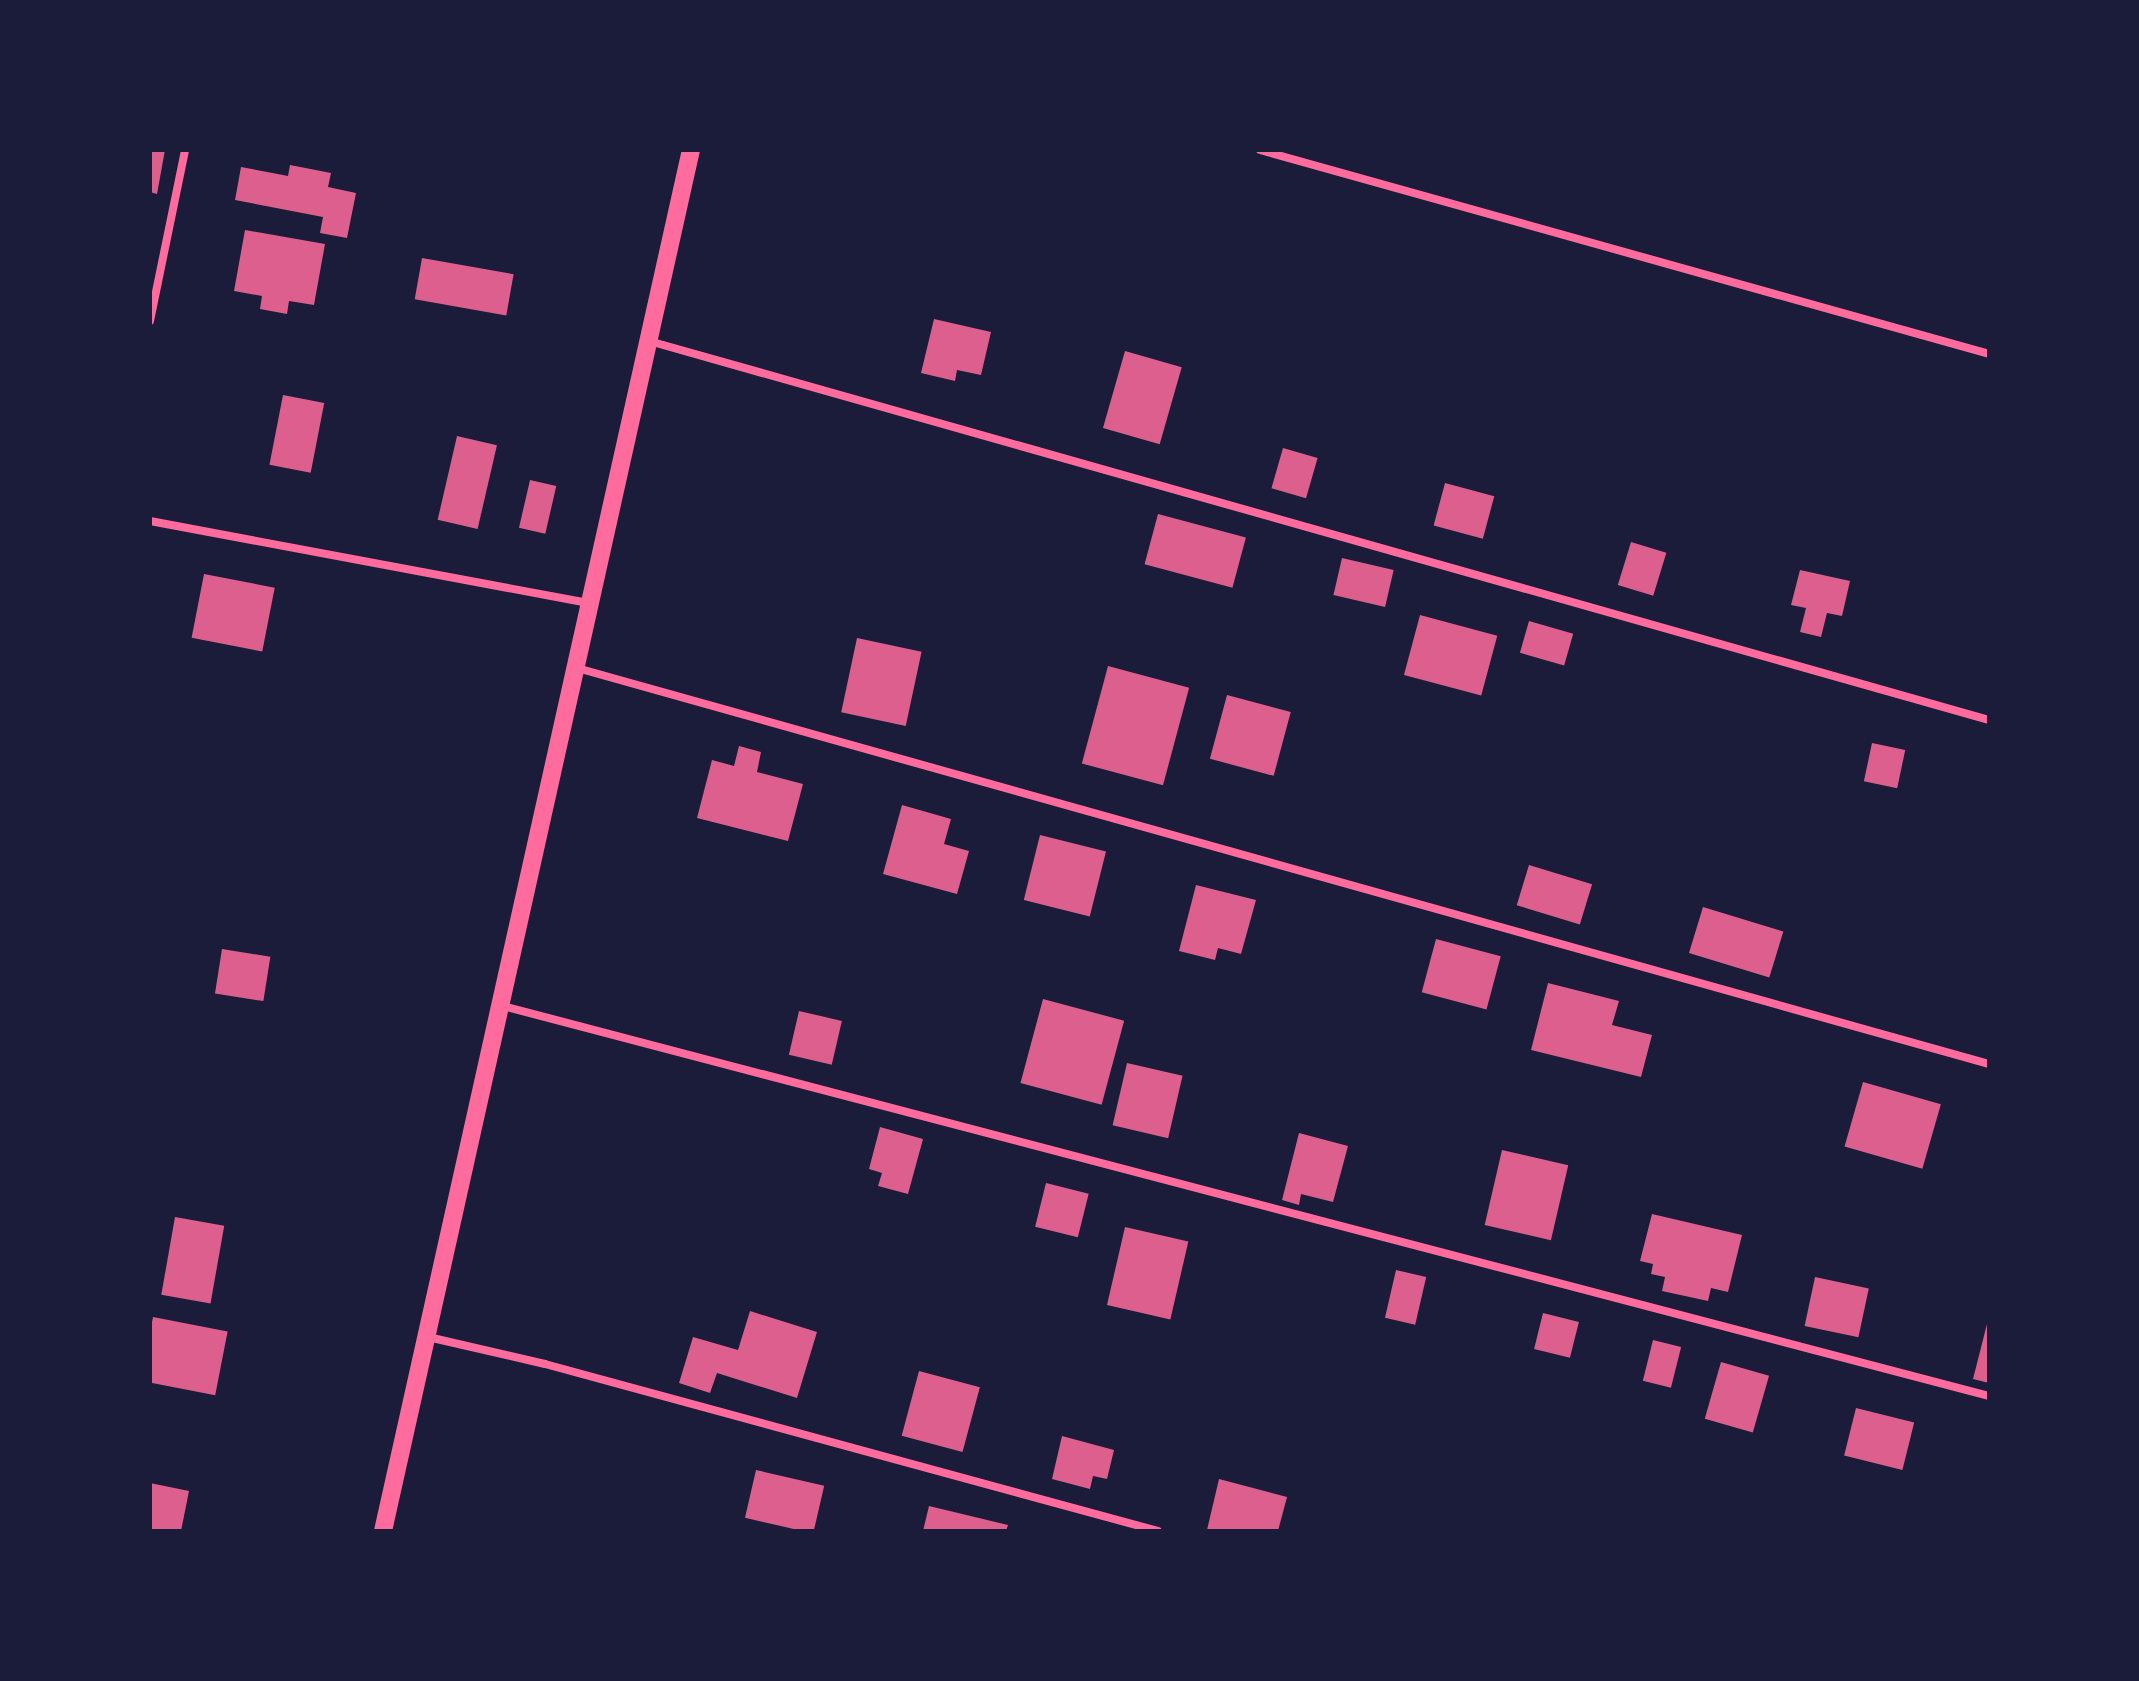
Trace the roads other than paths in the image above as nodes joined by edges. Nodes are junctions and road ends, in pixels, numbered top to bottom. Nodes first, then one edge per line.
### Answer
1 (185, 150) edge
2 (690, 150) edge
3 (1260, 150) edge
4 (150, 321) edge
5 (648, 341) junction
6 (1989, 354) edge
7 (150, 520) edge
8 (591, 604) junction
9 (576, 668) junction
10 (1989, 720) edge
11 (499, 1006) junction
12 (1989, 1064) edge
13 (424, 1336) junction
14 (1989, 1396) edge
15 (383, 1531) edge
16 (1158, 1531) edge

1 - 4 lane
2 - 5 street
3 - 6 lane
5 - 8 street
5 - 10 lane
7 - 8 lane
8 - 9 street
9 - 11 street
9 - 12 lane
11 - 13 street
11 - 14 lane
13 - 15 street
13 - 16 lane

